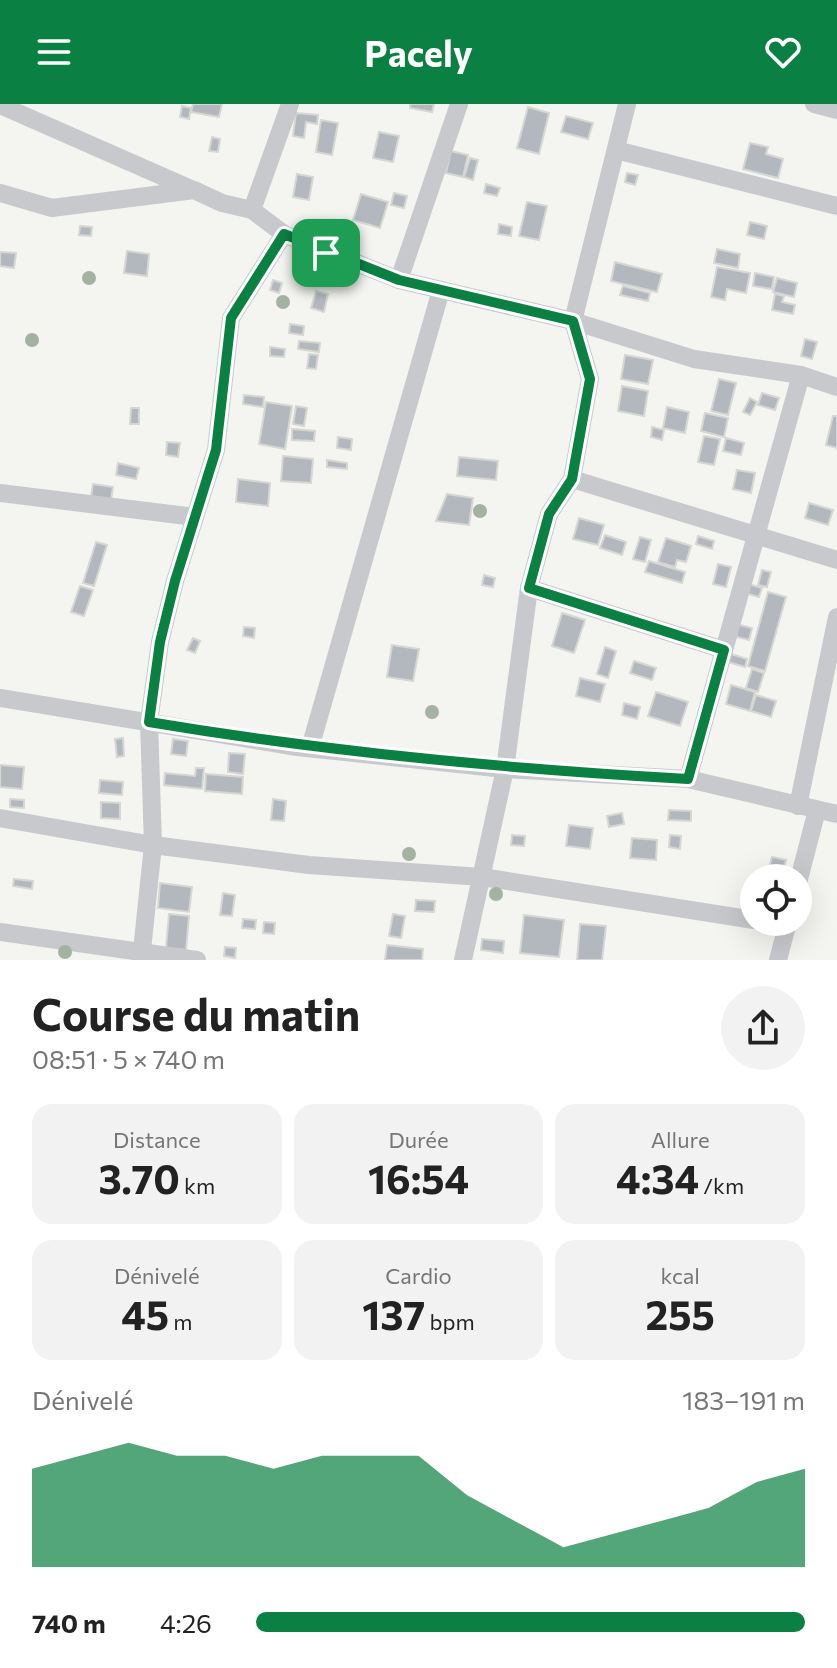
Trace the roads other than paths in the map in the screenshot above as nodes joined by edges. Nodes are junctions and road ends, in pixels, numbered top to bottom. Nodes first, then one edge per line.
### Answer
1 (290, 104) edge
2 (459, 104) edge
3 (627, 104) edge
4 (814, 104) edge
5 (0, 105) edge
6 (837, 110) edge
7 (616, 150) junction
8 (194, 190) junction
9 (0, 193) edge
10 (837, 206) edge
11 (252, 210) junction
12 (284, 234) junction
13 (399, 280) junction
14 (441, 290) junction
15 (573, 321) junction
16 (801, 375) junction
17 (837, 387) edge
18 (572, 479) junction
19 (0, 493) edge
20 (195, 517) junction
21 (756, 536) junction
22 (837, 560) edge
23 (529, 588) junction
24 (837, 617) edge
25 (724, 650) junction
26 (0, 698) edge
27 (149, 722) junction
28 (310, 748) junction
29 (505, 769) junction
30 (688, 779) junction
31 (807, 808) junction
32 (837, 814) edge
33 (0, 818) edge
34 (153, 845) junction
35 (800, 864) edge
36 (482, 877) junction
37 (740, 918) edge
38 (0, 932) edge
39 (785, 936) edge
40 (141, 955) edge
41 (197, 960) edge
42 (463, 960) edge
43 (778, 960) edge

1 - 11 street
2 - 13 street
3 - 7 street
4 - 6 street
5 - 8 street
7 - 10 street
7 - 15 street
8 - 9 street
8 - 11 street
11 - 12 street
12 - 13 street
12 - 20 street
13 - 14 street
14 - 15 street
14 - 28 street
15 - 16 street
15 - 18 street
16 - 17 street
16 - 21 street
18 - 21 street
18 - 23 street
19 - 20 street
20 - 27 street
21 - 22 street
21 - 25 street
23 - 25 street
23 - 29 street
24 - 31 street
25 - 30 street
26 - 27 street
27 - 28 street
27 - 34 street
28 - 29 street
29 - 30 street
29 - 36 street
30 - 31 street
31 - 32 street
31 - 35 street
33 - 34 street
34 - 36 street
34 - 40 street
36 - 37 street
36 - 42 street
38 - 40 street
39 - 43 street
40 - 41 street

